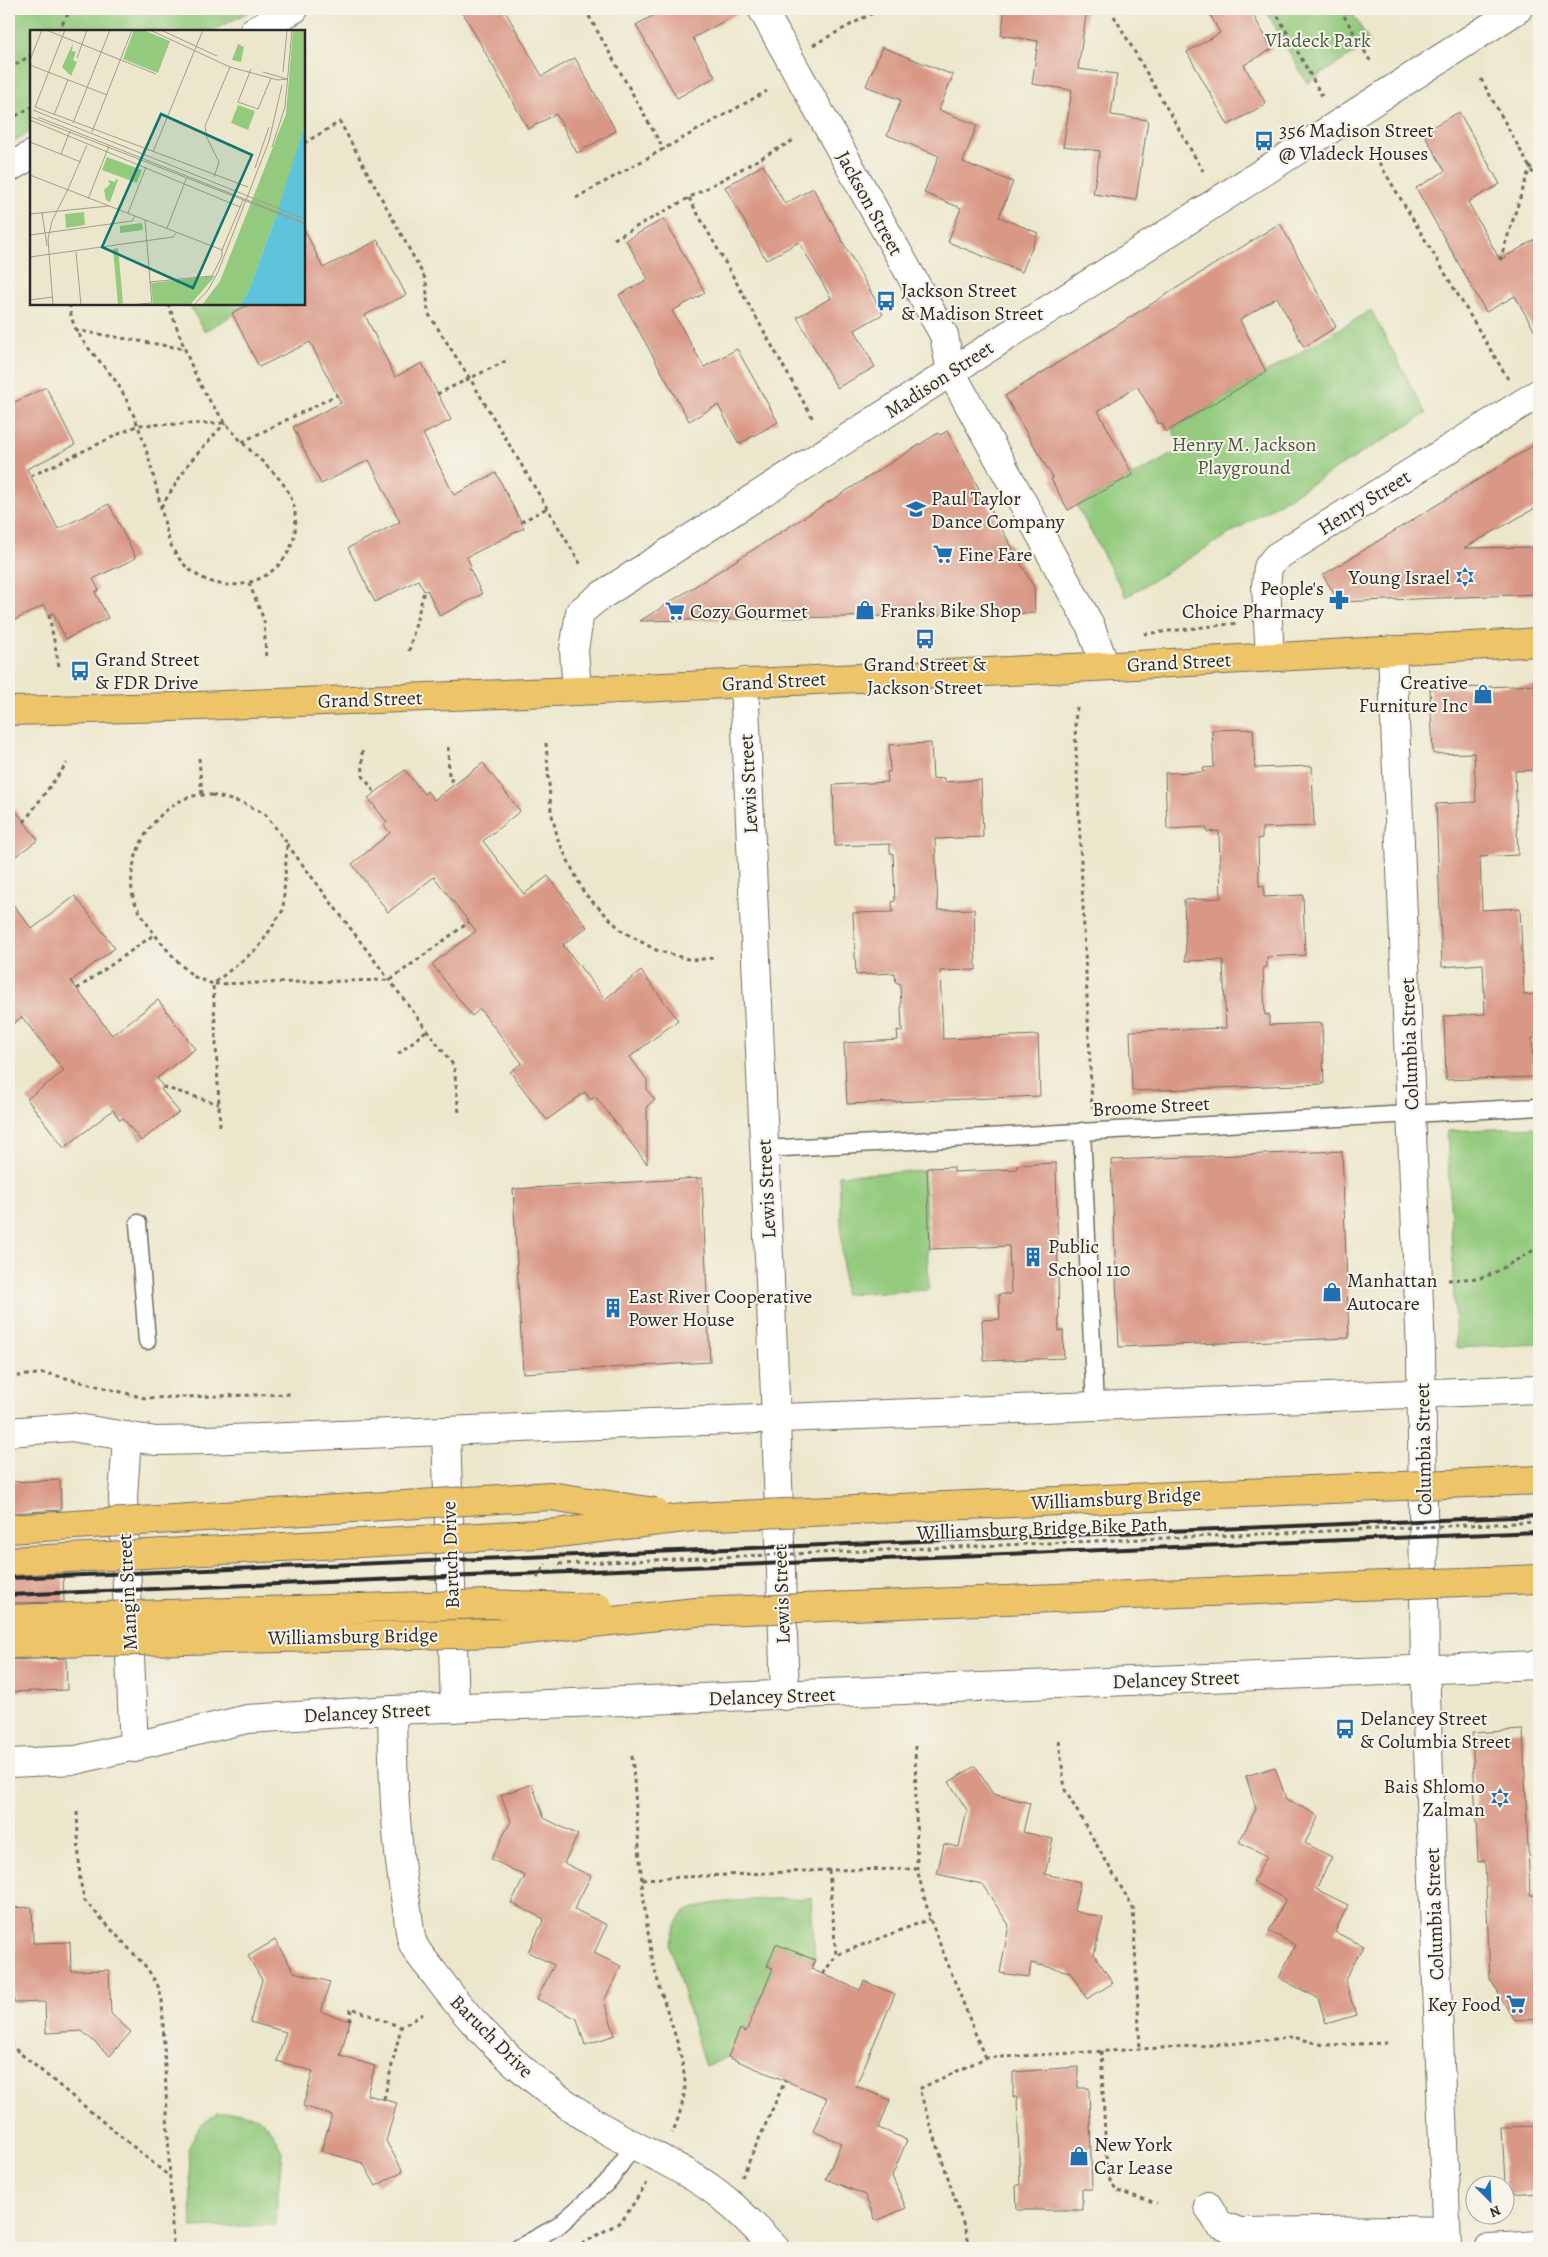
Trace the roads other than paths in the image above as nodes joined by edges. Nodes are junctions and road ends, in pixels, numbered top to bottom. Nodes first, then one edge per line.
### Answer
1 (294, 9) edge
2 (762, 9) edge
3 (1518, 9) edge
4 (256, 30) edge
5 (30, 156) edge
6 (9, 168) edge
7 (951, 372) junction
8 (1531, 398) edge
9 (1539, 642) edge
10 (1392, 650) junction
11 (1270, 657) junction
12 (1105, 666) junction
13 (744, 682) junction
14 (577, 690) junction
15 (9, 711) edge
16 (1539, 1107) edge
17 (1412, 1114) junction
18 (1088, 1130) junction
19 (764, 1149) junction
20 (138, 1223) dead end
21 (147, 1341) dead end
22 (1539, 1389) edge
23 (1423, 1394) junction
24 (1095, 1406) junction
25 (776, 1419) junction
26 (9, 1432) edge
27 (446, 1432) junction
28 (127, 1436) junction
29 (1539, 1480) edge
30 (693, 1517) junction
31 (9, 1529) edge
32 (9, 1561) edge
33 (1539, 1578) edge
34 (696, 1612) junction
35 (9, 1619) edge
36 (9, 1644) edge
37 (1539, 1665) edge
38 (1425, 1669) junction
39 (784, 1696) junction
40 (454, 1708) junction
41 (392, 1710) junction
42 (134, 1748) junction
43 (9, 1763) edge
44 (633, 2146) junction
45 (1208, 2206) dead end
46 (1447, 2240) edge
47 (1539, 2243) edge
48 (1488, 2246) dead end
49 (518, 2248) edge
50 (775, 2248) edge

1 - 4 street
2 - 7 street, Jackson Street
3 - 7 street, Madison Street
5 - 6 street
7 - 12 street, Jackson Street
7 - 14 street, Madison Street
8 - 11 street, Henry Street
9 - 10 main road, Grand Street
10 - 11 main road, Grand Street
10 - 17 street, Columbia Street
11 - 12 main road, Grand Street
12 - 13 main road, Grand Street
13 - 14 main road, Grand Street
13 - 19 street, Lewis Street
14 - 15 main road, Grand Street
16 - 17 lane, Broome Street
17 - 18 lane, Broome Street
17 - 23 street, Columbia Street
18 - 19 lane, Broome Street
18 - 24 lane
19 - 25 street, Lewis Street
20 - 21 lane
22 - 23 street
23 - 24 street
23 - 38 street, Columbia Street
24 - 25 street
25 - 27 street
25 - 39 street, Lewis Street
26 - 28 street
27 - 28 street
27 - 40 street, Baruch Drive
28 - 42 street, Mangin Street
29 - 30 main road, Williamsburg Bridge, bridge
30 - 31 main road, Williamsburg Bridge, bridge
30 - 32 main road, Williamsburg Bridge, bridge
33 - 34 main road, Williamsburg Bridge, bridge
34 - 35 main road, Williamsburg Bridge, bridge
34 - 36 main road, Williamsburg Bridge, bridge
37 - 38 street, Delancey Street
38 - 39 street, Delancey Street
38 - 46 street, Columbia Street
39 - 40 street, Delancey Street
40 - 41 street, Delancey Street
41 - 42 street, Delancey Street
41 - 44 street, Baruch Drive
42 - 43 street, Delancey Street
44 - 49 lane
44 - 50 street, Baruch Drive
45 - 46 street
47 - 48 street

